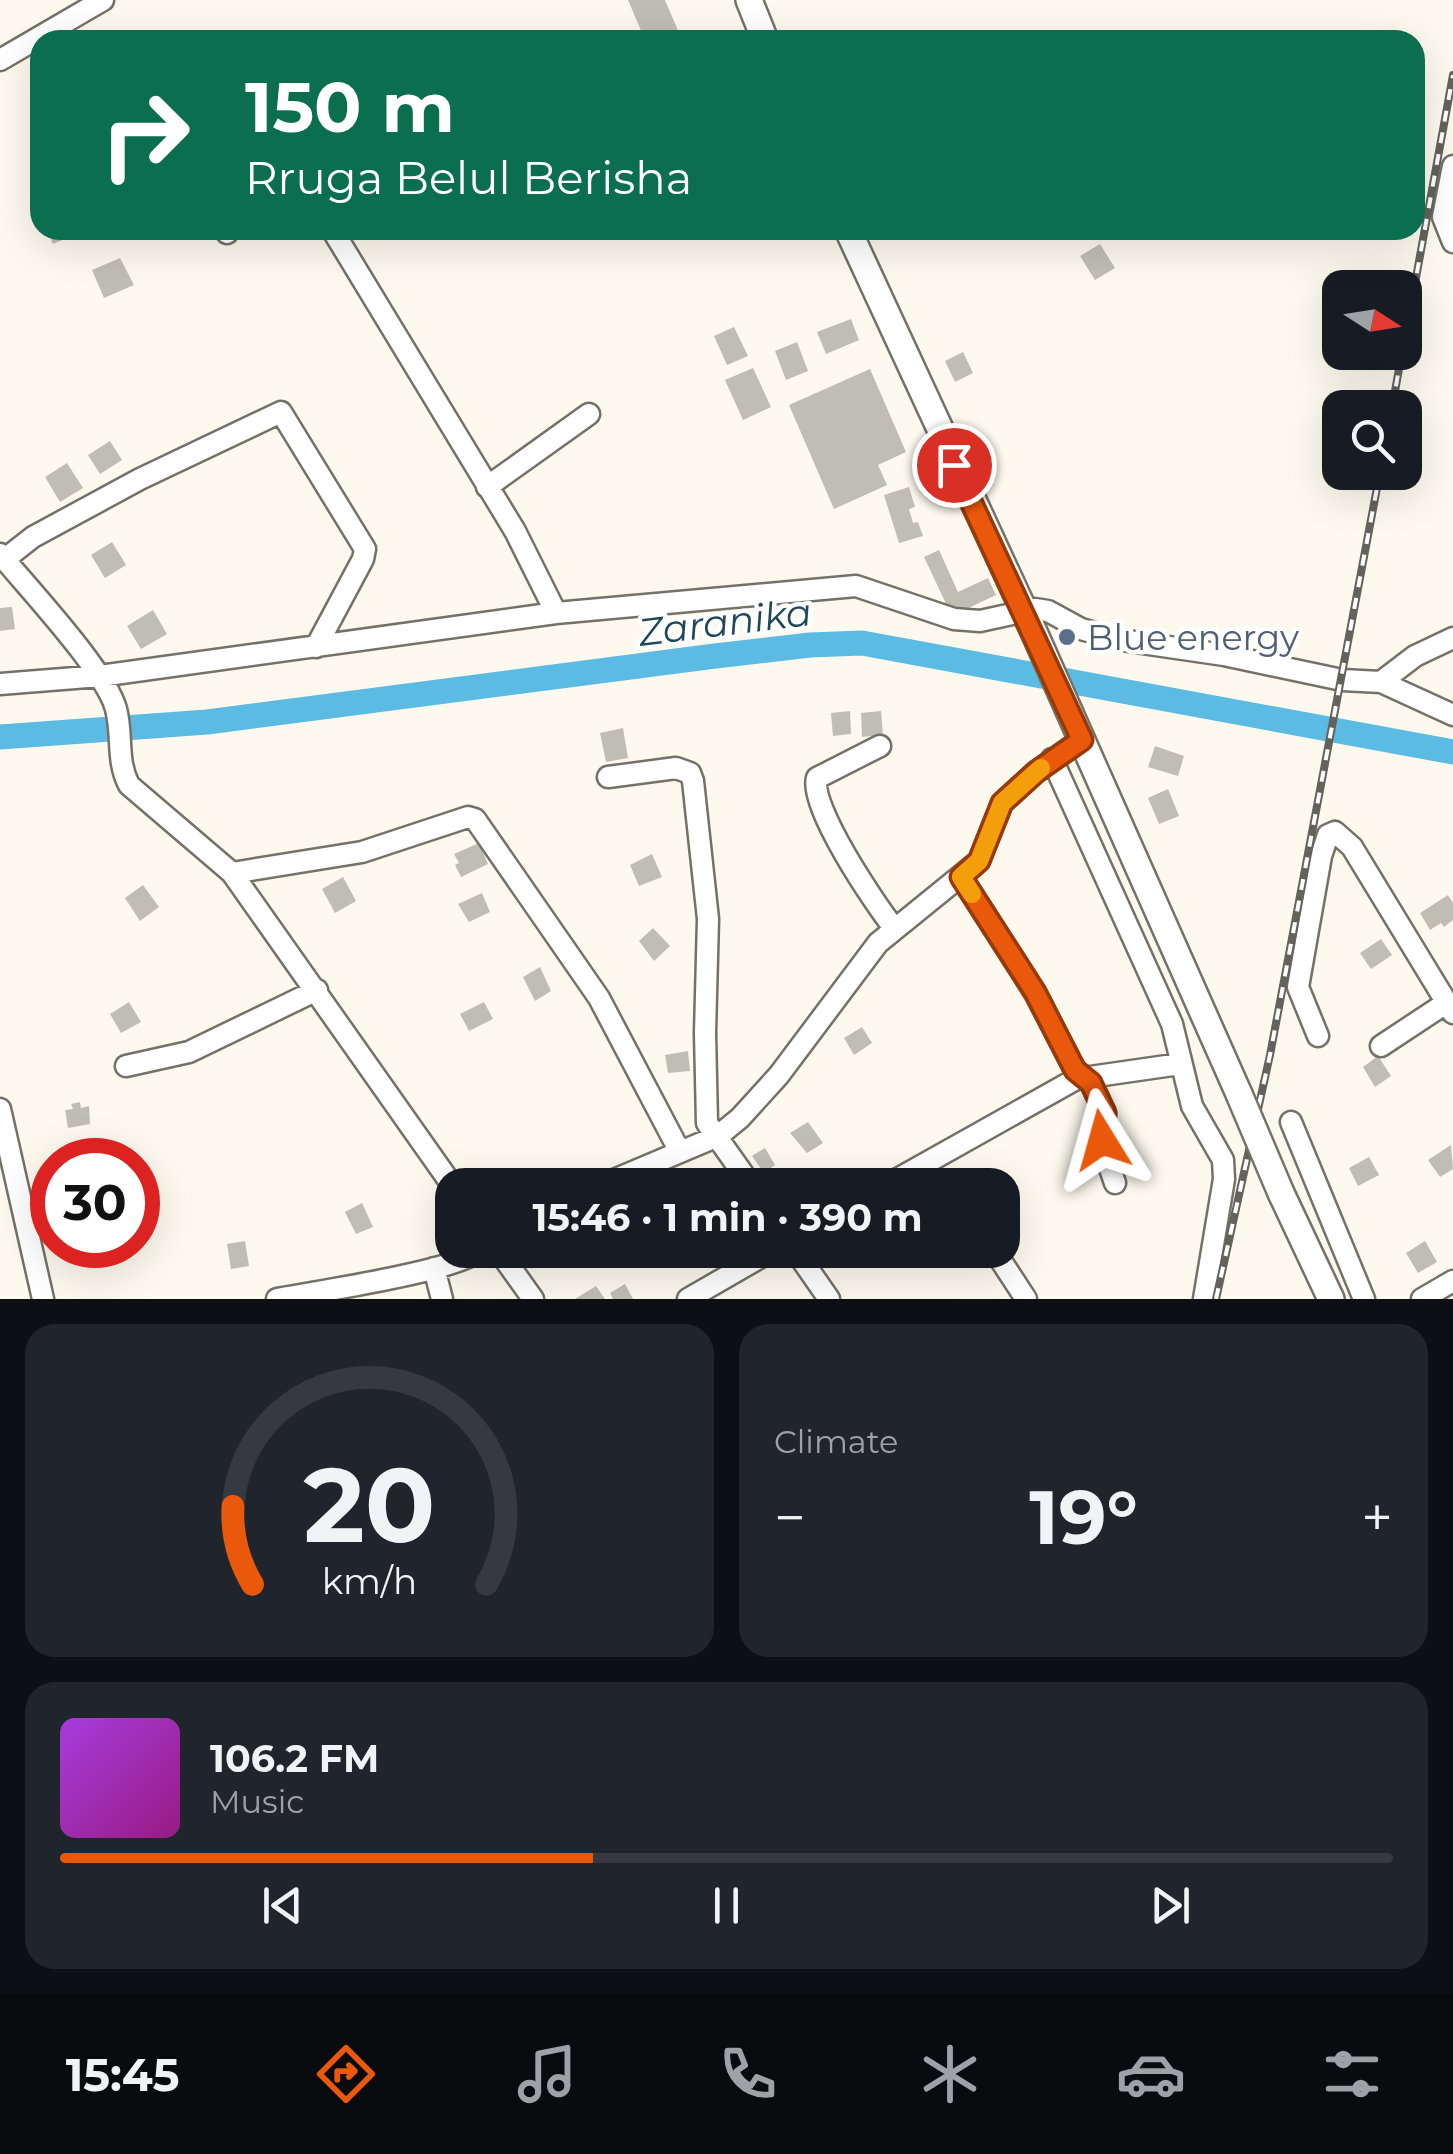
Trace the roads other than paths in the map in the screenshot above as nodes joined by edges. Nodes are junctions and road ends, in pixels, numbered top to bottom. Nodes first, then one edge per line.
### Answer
1 (104, 0) edge
2 (749, 0) edge
3 (58, 30) edge
4 (761, 30) edge
5 (30, 46) edge
6 (0, 60) edge
7 (1453, 166) edge
8 (339, 240) edge
9 (853, 240) edge
10 (1453, 242) edge
11 (589, 414) dead end
12 (487, 486) junction
13 (2, 557) edge
14 (556, 613) junction
15 (1029, 622) junction
16 (1453, 638) edge
17 (316, 647) junction
18 (100, 676) junction
19 (1381, 682) junction
20 (0, 684) edge
21 (1453, 715) edge
22 (1078, 732) junction
23 (880, 746) dead end
24 (1052, 760) junction
25 (608, 777) dead end
26 (232, 873) junction
27 (961, 877) junction
28 (894, 928) junction
29 (317, 990) junction
30 (1450, 1008) edge
31 (1318, 1036) dead end
32 (1381, 1046) dead end
33 (1180, 1064) junction
34 (126, 1066) dead end
35 (1086, 1076) junction
36 (0, 1110) edge
37 (1292, 1122) dead end
38 (718, 1136) junction
39 (680, 1152) junction
40 (440, 1168) edge
41 (642, 1168) edge
42 (740, 1168) edge
43 (917, 1168) edge
44 (1115, 1183) dead end
45 (434, 1268) joint
46 (511, 1268) edge
47 (742, 1268) edge
48 (807, 1268) edge
49 (1006, 1268) edge
50 (1453, 1281) edge
51 (42, 1299) edge
52 (277, 1299) edge
53 (442, 1299) edge
54 (533, 1299) edge
55 (688, 1299) edge
56 (829, 1299) edge
57 (1026, 1299) edge
58 (1204, 1299) edge
59 (1330, 1299) edge
60 (1364, 1299) edge
61 (1422, 1299) edge

1 - 3 street
2 - 4 main road
5 - 6 street
7 - 10 street
8 - 12 street
9 - 15 main road
11 - 12 street
12 - 14 street
13 - 17 street
13 - 18 street
14 - 15 street
14 - 17 street
15 - 19 street
15 - 22 main road
16 - 19 street
17 - 18 street
18 - 20 street
18 - 26 street
19 - 21 street
22 - 24 street
22 - 59 main road, bridge
23 - 28 street
24 - 27 street
24 - 33 street
25 - 38 street
26 - 29 street
26 - 39 street
27 - 28 street
27 - 35 street
28 - 38 street
29 - 34 street
29 - 40 street
30 - 31 street
30 - 32 street
33 - 35 street
33 - 58 street
35 - 43 street
35 - 44 street
36 - 51 street
37 - 60 street
38 - 39 street
38 - 42 street
39 - 41 street
45 - 52 street
45 - 53 street
46 - 54 street
47 - 55 street
48 - 56 street
49 - 57 street
50 - 61 street

